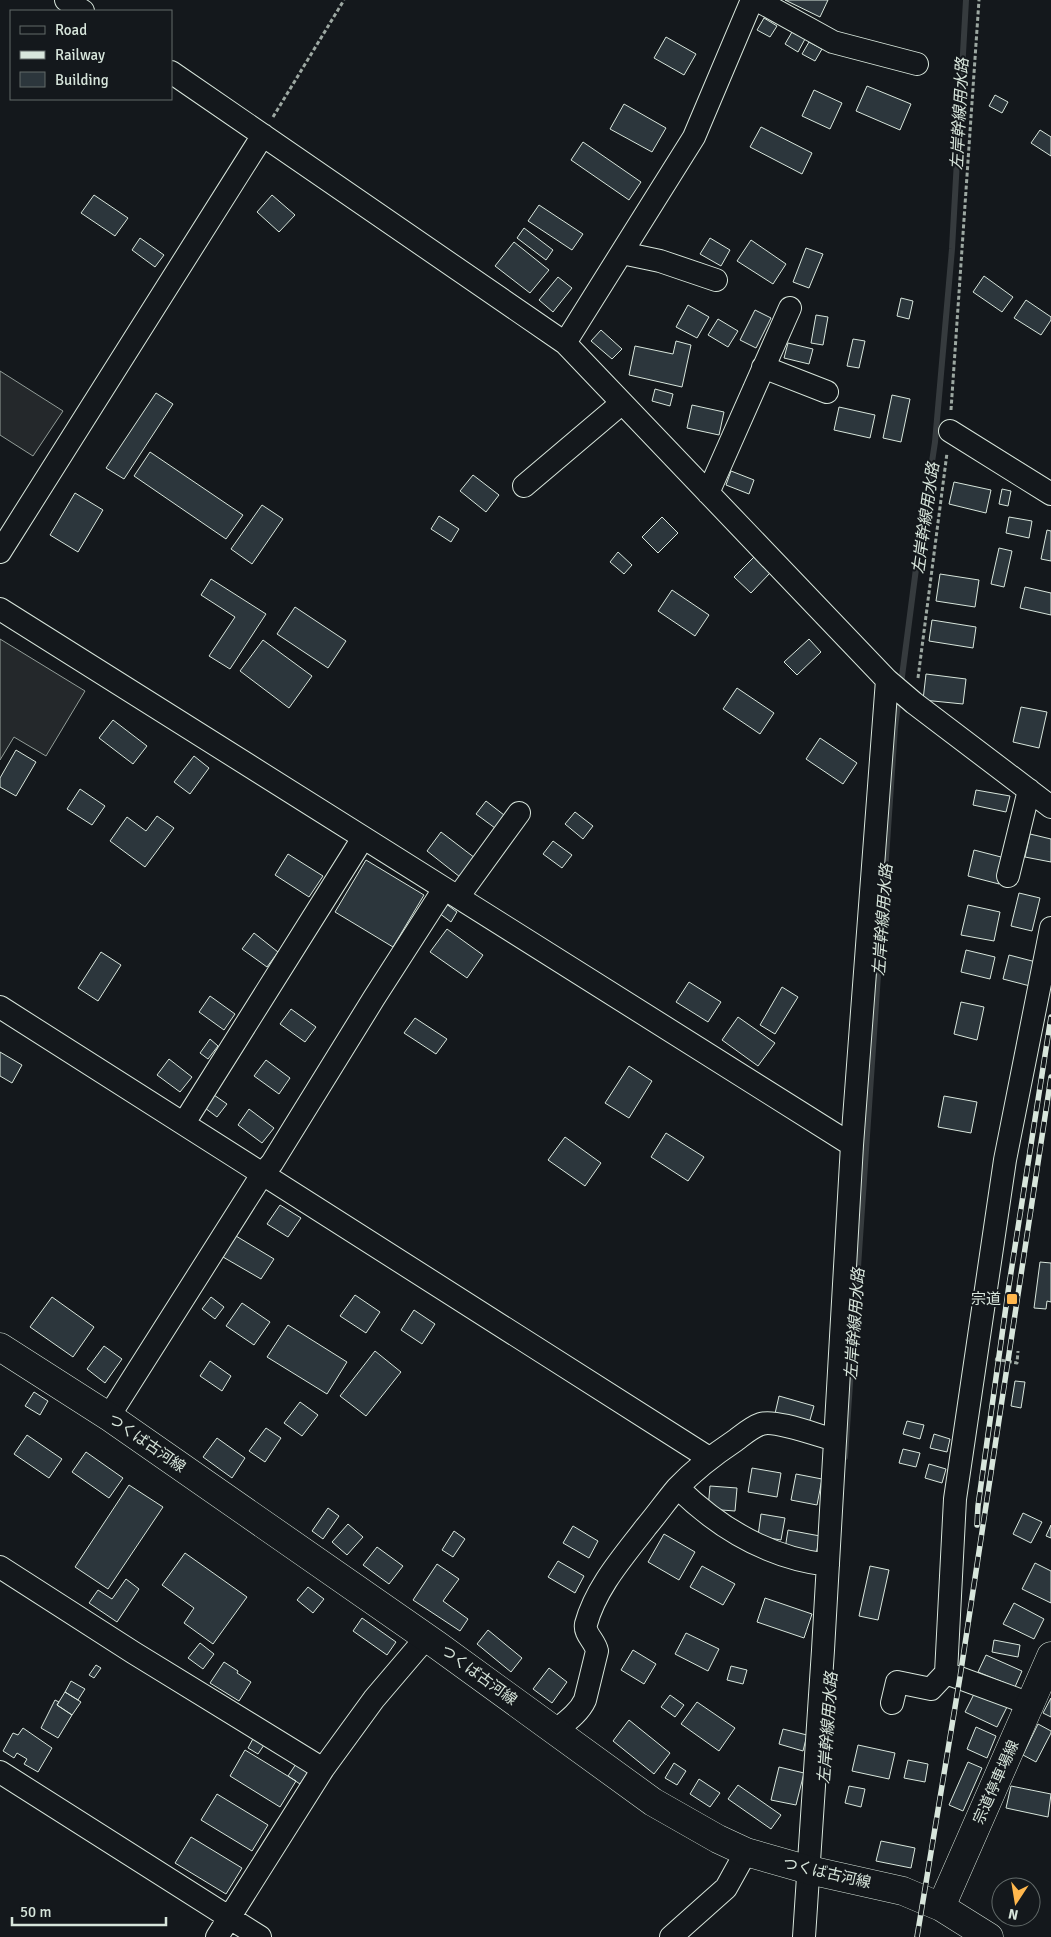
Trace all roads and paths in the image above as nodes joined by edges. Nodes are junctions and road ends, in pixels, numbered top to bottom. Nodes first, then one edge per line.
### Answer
1 (66, 0) edge
2 (344, 0) edge
3 (752, 0) edge
4 (757, 0) edge
5 (979, 0) edge
6 (81, 10) edge
7 (917, 64) dead end
8 (172, 73) edge
9 (263, 135) junction
10 (622, 253) junction
11 (716, 280) dead end
12 (790, 308) dead end
13 (565, 343) junction
14 (763, 368) junction
15 (828, 392) dead end
16 (622, 403) junction
17 (950, 431) junction
18 (524, 486) dead end
19 (708, 493) junction
20 (1051, 494) edge
21 (0, 552) edge
22 (0, 609) edge
23 (887, 680) junction
24 (914, 703) junction
25 (1028, 790) junction
26 (1051, 806) edge
27 (519, 813) dead end
28 (363, 838) junction
29 (1008, 876) dead end
30 (451, 893) junction
31 (1051, 928) edge
32 (0, 1007) edge
33 (184, 1123) junction
34 (852, 1145) junction
35 (263, 1173) junction
36 (0, 1347) edge
37 (1018, 1351) dead end
38 (992, 1359) dead end
39 (109, 1416) junction
40 (835, 1440) junction
41 (709, 1458) junction
42 (678, 1488) junction
43 (828, 1565) junction
44 (0, 1566) edge
45 (426, 1638) junction
46 (1051, 1656) edge
47 (946, 1673) junction
48 (892, 1703) dead end
49 (1030, 1704) junction
50 (555, 1731) junction
51 (323, 1769) junction
52 (0, 1772) edge
53 (746, 1852) junction
54 (809, 1870) junction
55 (941, 1908) junction
56 (229, 1917) junction
57 (217, 1937) edge
58 (260, 1937) edge
59 (671, 1937) edge
60 (804, 1937) edge
61 (989, 1937) edge

1 - 6 street
2 - 9 path
3 - 10 street
4 - 7 street
5 - 17 path
8 - 9 street
9 - 13 street
9 - 21 street
10 - 11 street
10 - 13 street
12 - 14 street
13 - 16 street
14 - 15 street
14 - 19 street
16 - 18 street
16 - 19 street
17 - 20 street
17 - 24 path
19 - 23 street
22 - 28 street
23 - 24 street
23 - 34 street
24 - 25 street
25 - 26 street
25 - 29 street
27 - 30 street
28 - 30 street
28 - 33 street
30 - 34 street
30 - 35 street
31 - 47 street
32 - 33 street
33 - 35 street
34 - 40 street
35 - 39 street
35 - 41 street
36 - 39 main road, つくば古河線
37 - 38 path
39 - 45 main road, つくば古河線
40 - 41 street
40 - 43 street
41 - 42 street
42 - 43 street
42 - 50 street
43 - 54 street
44 - 51 street
45 - 50 main road, つくば古河線
45 - 51 street
46 - 49 main road, 宗道停車場線
47 - 48 street
47 - 49 street
49 - 55 main road, 宗道停車場線
50 - 53 main road, つくば古河線
51 - 56 street
52 - 56 street
53 - 54 main road, つくば古河線
53 - 59 street
54 - 55 main road, つくば古河線
54 - 60 street
55 - 61 main road, つくば古河線
56 - 57 street
56 - 58 street

